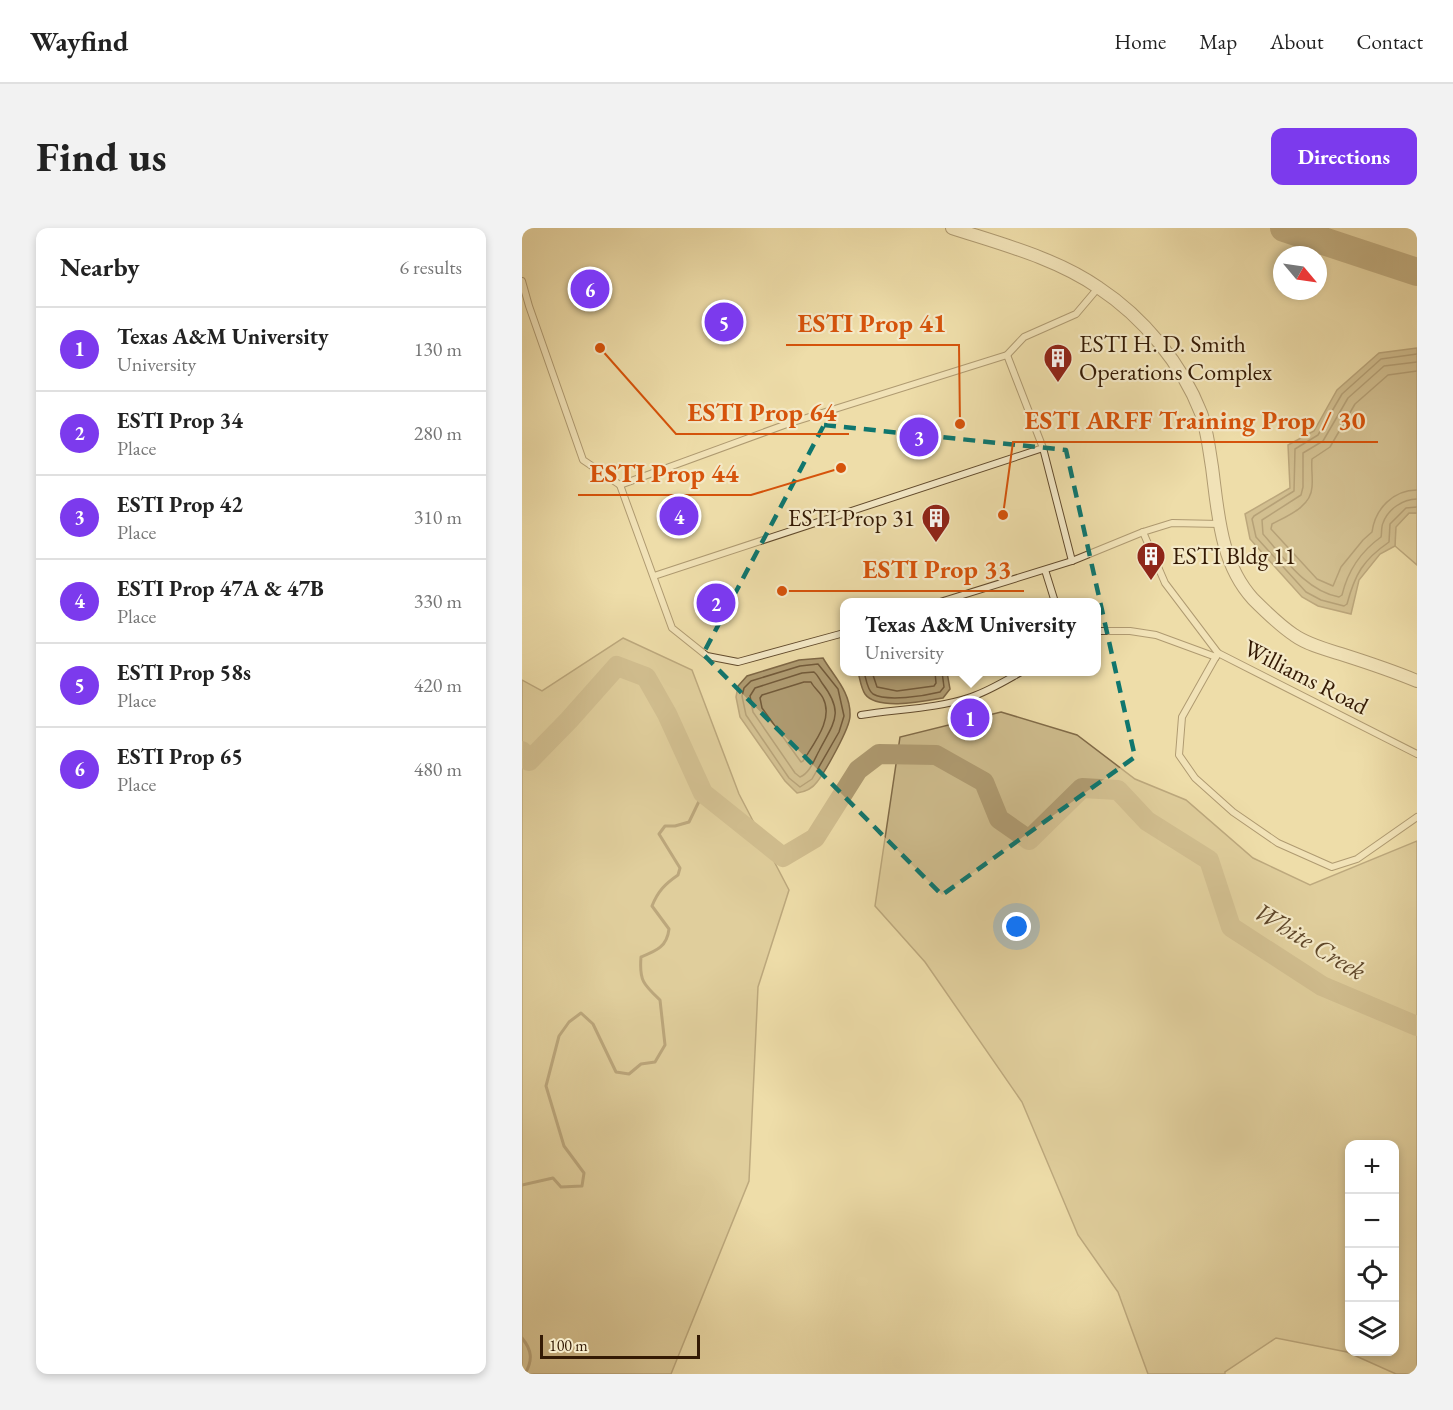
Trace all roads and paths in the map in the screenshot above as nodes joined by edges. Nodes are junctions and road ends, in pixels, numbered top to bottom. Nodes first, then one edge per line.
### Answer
1 (952, 228) edge
2 (522, 281) edge
3 (1099, 287) junction
4 (525, 307) edge
5 (1007, 355) junction
6 (1043, 448) junction
7 (621, 485) junction
8 (1220, 524) junction
9 (1143, 532) junction
10 (1072, 561) junction
11 (1045, 570) junction
12 (654, 576) junction
13 (956, 598) edge
14 (1053, 598) edge
15 (1101, 631) edge
16 (840, 634) edge
17 (1217, 655) junction
18 (1014, 676) edge
19 (1417, 681) edge
20 (861, 715) dead end
21 (1417, 754) edge
22 (1417, 817) edge

1 - 3 street
2 - 4 lane
3 - 5 lane
3 - 8 street
4 - 7 lane
5 - 6 lane
5 - 7 lane
6 - 10 lane
6 - 12 lane
7 - 12 lane
8 - 9 lane
8 - 19 street
9 - 10 lane
9 - 17 lane
10 - 11 lane
11 - 13 lane
11 - 14 lane
12 - 16 lane
15 - 17 lane
17 - 21 lane, Williams Road
17 - 22 lane, Williams Road
18 - 20 lane

